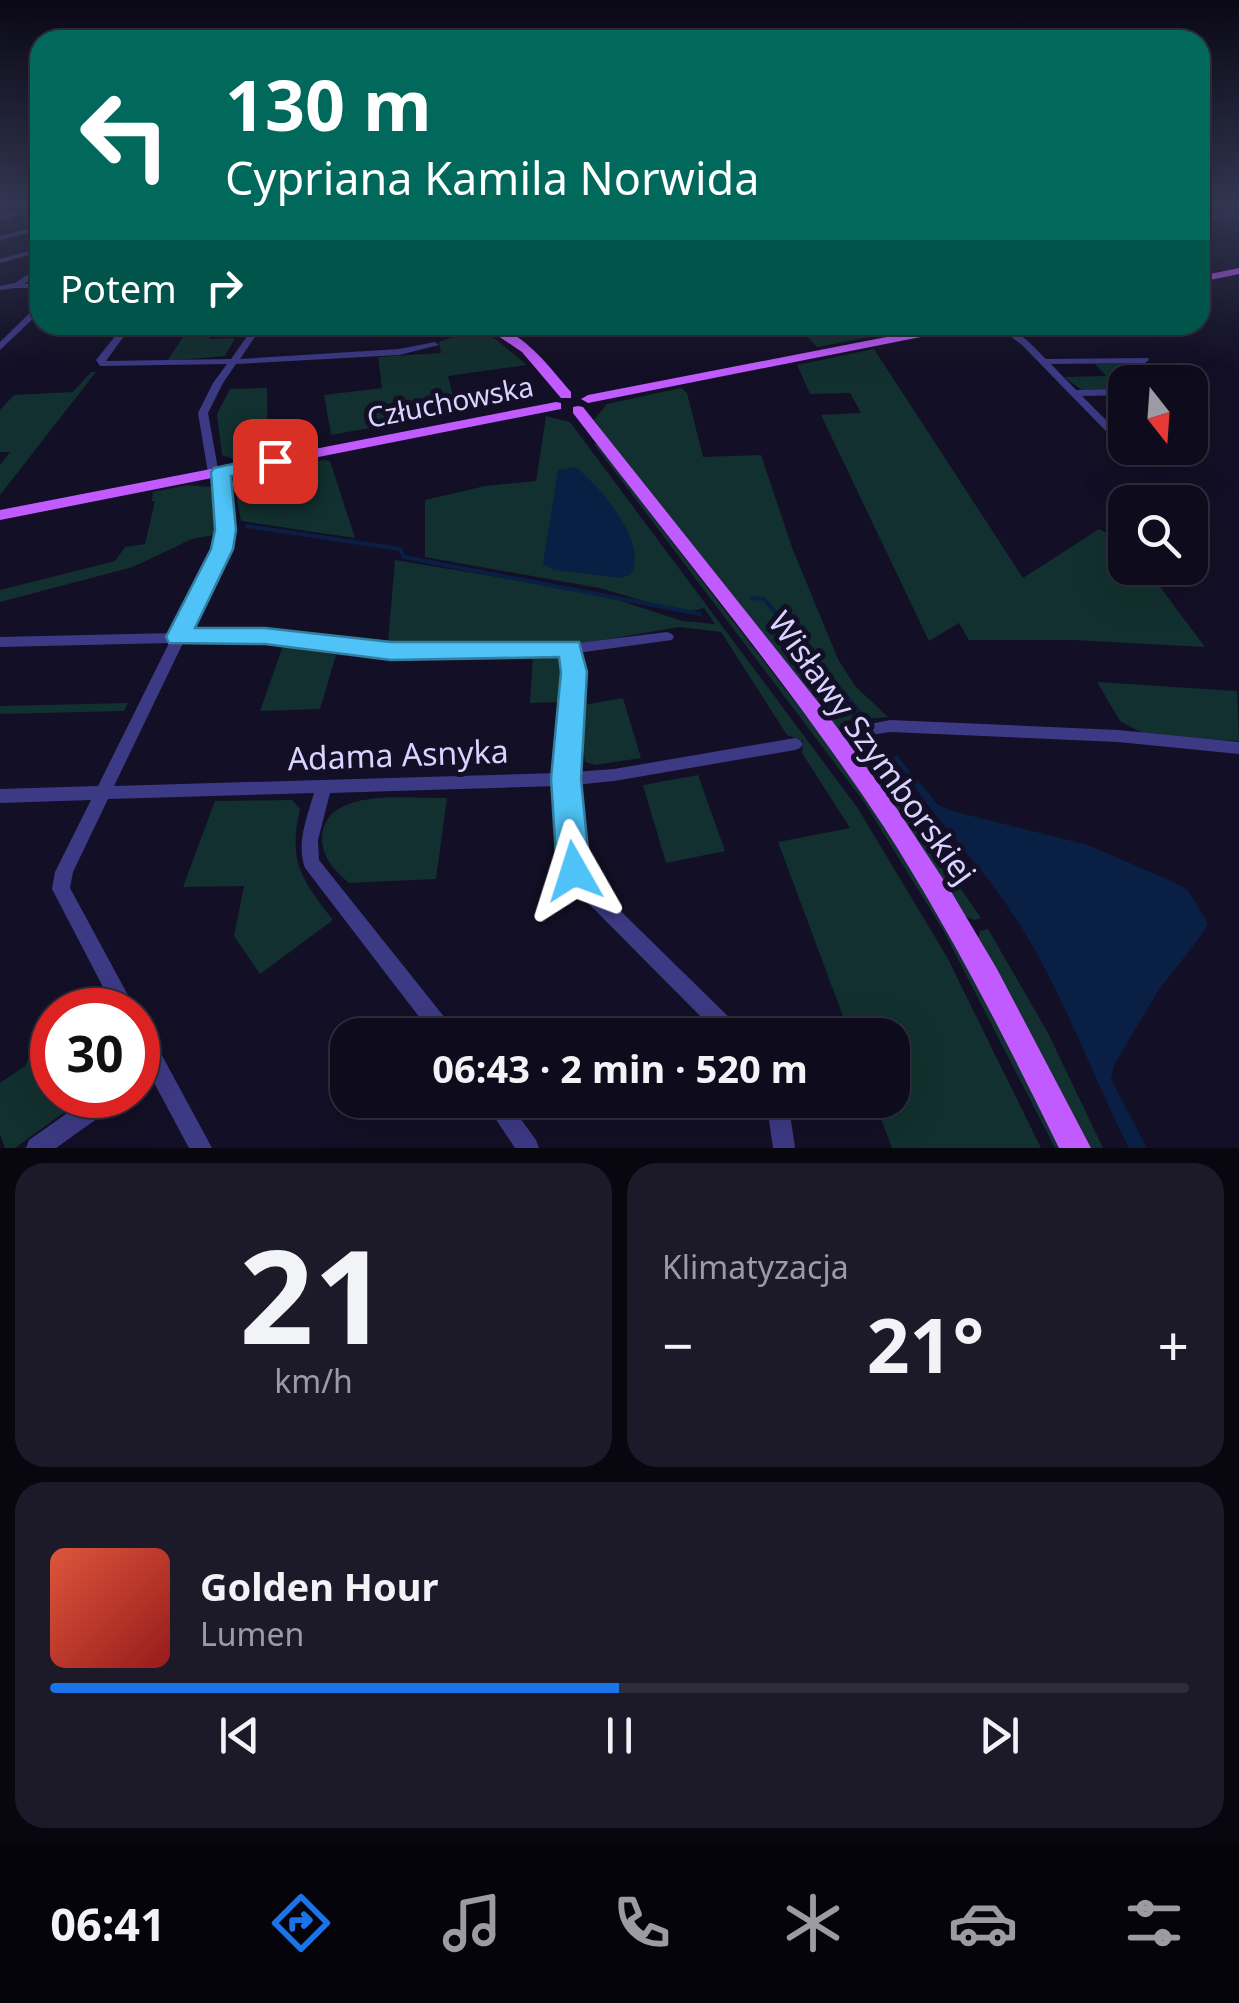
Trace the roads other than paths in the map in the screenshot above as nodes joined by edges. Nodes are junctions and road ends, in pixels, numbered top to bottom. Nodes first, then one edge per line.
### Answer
1 (1239, 271) edge
2 (30, 276) edge
3 (1210, 277) edge
4 (14, 286) junction
5 (30, 286) edge
6 (0, 288) edge
7 (30, 316) edge
8 (120, 335) edge
9 (252, 335) edge
10 (504, 335) edge
11 (915, 335) edge
12 (1011, 335) edge
13 (6, 336) edge
14 (435, 345) dead end
15 (0, 347) edge
16 (1146, 360) dead end
17 (234, 362) junction
18 (1044, 362) junction
19 (1108, 392) edge
20 (1074, 393) junction
21 (572, 403) junction
22 (1108, 428) edge
23 (217, 472) junction
24 (0, 515) edge
25 (178, 637) junction
26 (667, 637) dead end
27 (0, 642) edge
28 (570, 648) junction
29 (865, 730) dead end
30 (794, 744) dead end
31 (1239, 748) edge
32 (566, 779) junction
33 (324, 786) junction
34 (100, 792) junction
35 (0, 796) edge
36 (114, 988) edge
37 (433, 1018) edge
38 (716, 1018) edge
39 (160, 1090) edge
40 (79, 1118) edge
41 (507, 1118) edge
42 (780, 1118) edge
43 (38, 1148) edge
44 (201, 1148) edge
45 (528, 1148) edge
46 (784, 1148) edge
47 (1075, 1148) edge

1 - 3 main road
2 - 4 street
4 - 5 street
4 - 6 street
7 - 13 street
8 - 17 street
9 - 17 street
10 - 21 main road, Wisławy Szymborskiej
11 - 21 main road, Człuchowska
12 - 18 street
13 - 15 street
14 - 17 street
16 - 18 street
17 - 23 street
18 - 20 street
19 - 20 street
20 - 22 street
21 - 23 main road, Człuchowska
21 - 47 main road, Wisławy Szymborskiej
23 - 24 main road, Człuchowska
23 - 25 street
25 - 27 street
25 - 28 street
25 - 34 street
26 - 28 street
28 - 32 street
29 - 31 street
30 - 32 street, Adama Asnyka
32 - 33 street, Adama Asnyka
32 - 38 street
33 - 34 street, Adama Asnyka
33 - 37 street
34 - 35 street, Adama Asnyka
34 - 36 street
39 - 44 street
40 - 43 street
41 - 45 street
42 - 46 street

